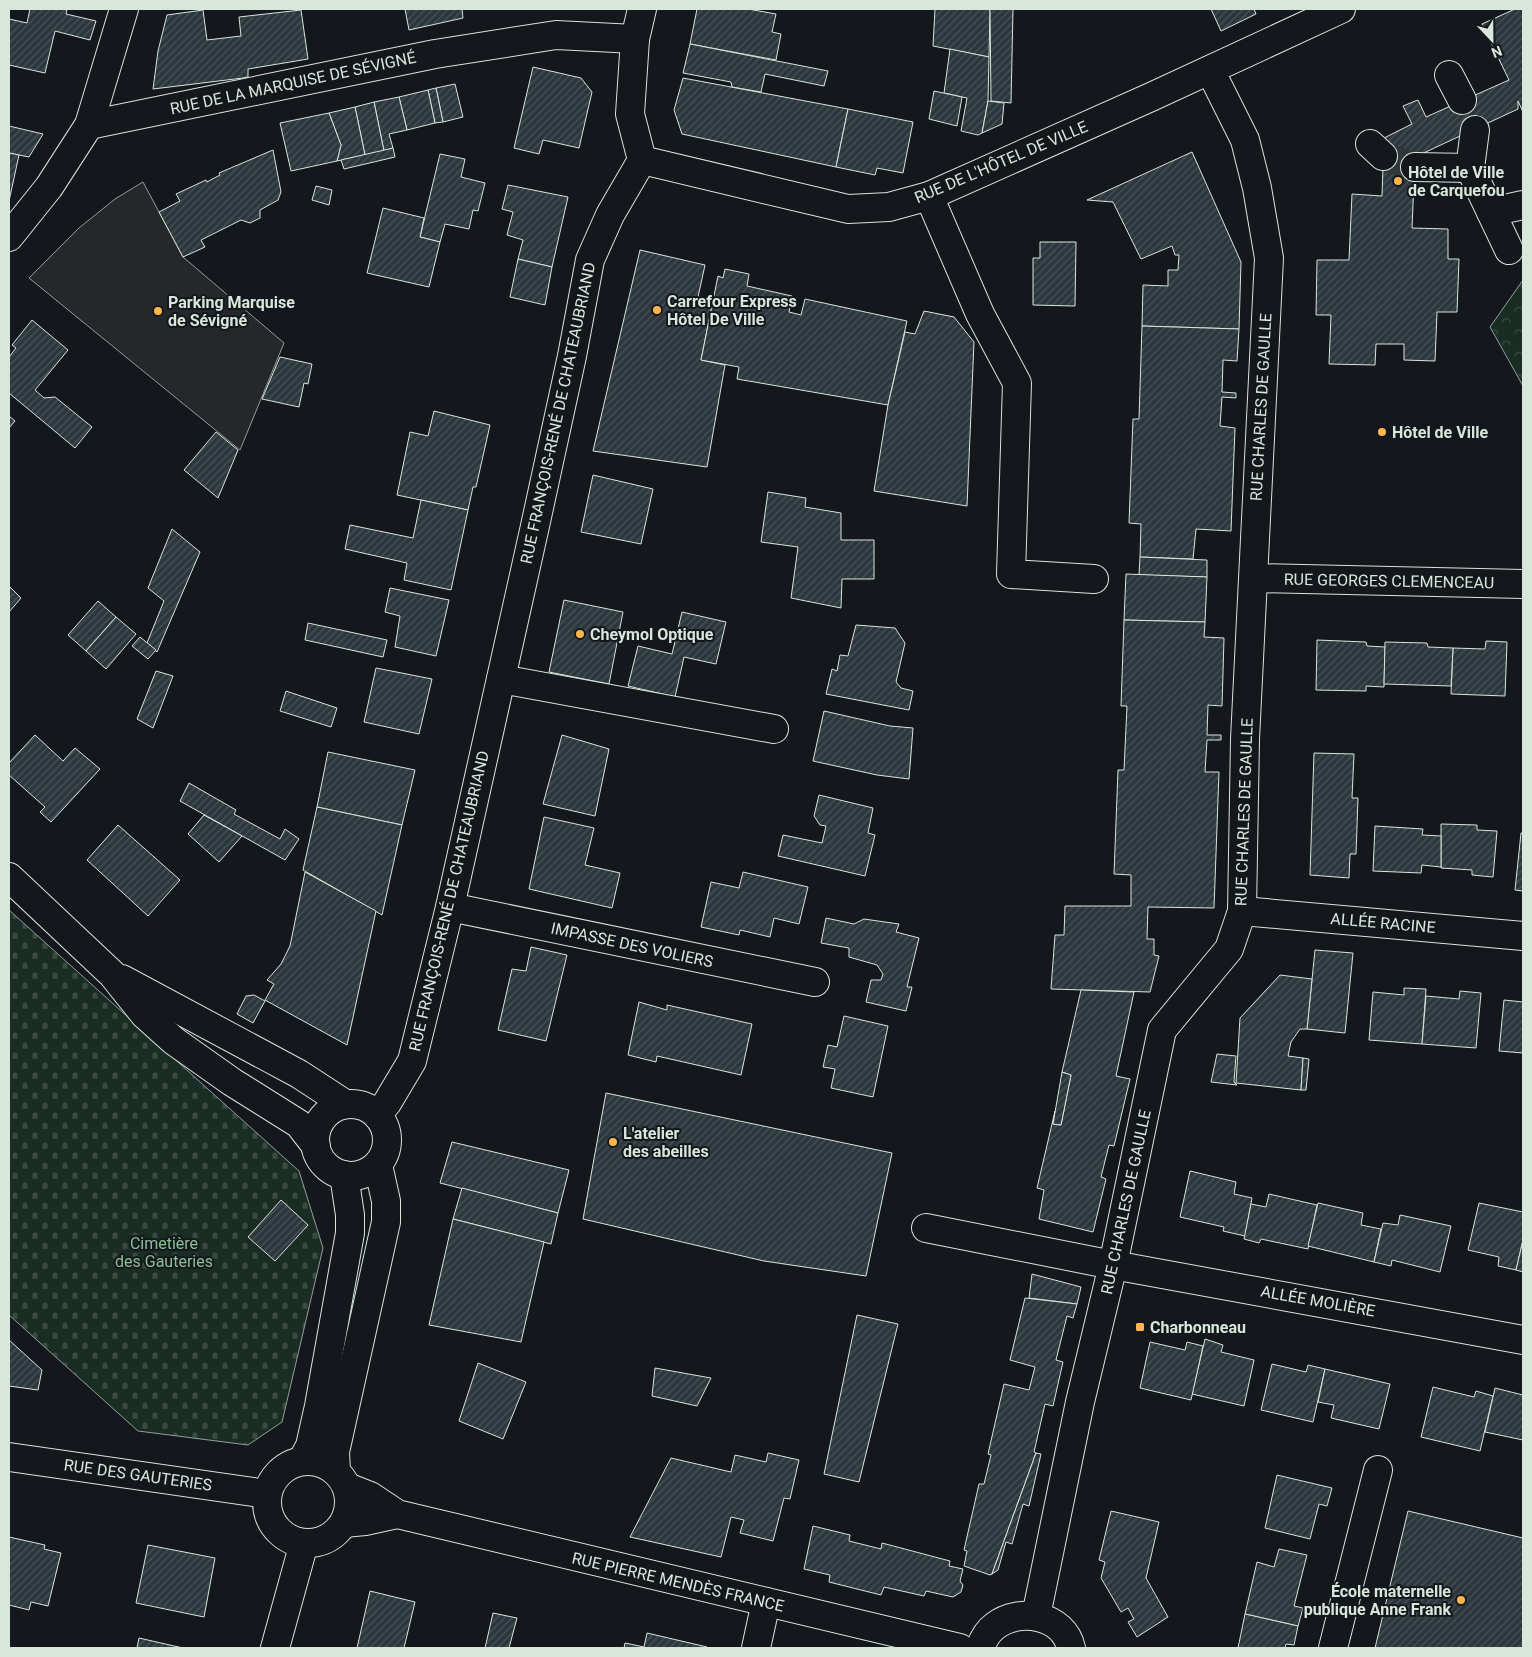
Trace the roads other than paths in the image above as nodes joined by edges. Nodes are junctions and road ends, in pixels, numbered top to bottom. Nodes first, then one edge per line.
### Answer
1 (124, 9) edge
2 (642, 9) edge
3 (1336, 10) edge
4 (635, 39) junction
5 (1210, 70) junction
6 (1449, 75) dead end
7 (1462, 100) dead end
8 (89, 125) junction
9 (1474, 130) dead end
10 (642, 160) junction
11 (1415, 167) tunnel mouth
12 (1470, 168) junction
13 (929, 196) junction
14 (1523, 205) edge
15 (1491, 212) junction
16 (9, 237) edge
17 (1509, 250) dead end
18 (1254, 578) junction
19 (1094, 579) dead end
20 (1523, 584) edge
21 (501, 679) junction
22 (774, 729) dead end
23 (9, 877) edge
24 (450, 907) junction
25 (1242, 911) junction
26 (1523, 936) edge
27 (112, 974) junction
28 (815, 982) dead end
29 (345, 1104) junction
30 (377, 1115) junction
31 (316, 1146) junction
32 (378, 1165) junction
33 (344, 1175) junction
34 (926, 1228) dead end
35 (1113, 1265) junction
36 (1523, 1340) edge
37 (9, 1458) edge
38 (302, 1461) junction
39 (1378, 1470) dead end
40 (342, 1479) junction
41 (268, 1494) junction
42 (397, 1514) junction
43 (344, 1523) junction
44 (304, 1543) junction
45 (766, 1602) junction
46 (1036, 1616) junction
47 (275, 1648) edge
48 (756, 1648) edge
49 (960, 1648) edge
50 (980, 1648) edge
51 (1071, 1648) edge
52 (1333, 1648) edge

1 - 8 street
2 - 4 street
3 - 5 street, RUE DE L'HÔTEL DE VILLE
4 - 8 street, RUE DE LA MARQUISE DE SÉVIGNÉ
4 - 10 street
5 - 13 street, RUE DE L'HÔTEL DE VILLE
5 - 18 street, RUE CHARLES DE GAULLE
6 - 7 street
8 - 16 street
9 - 12 street
10 - 13 street, RUE DE L'HÔTEL DE VILLE
10 - 21 street, RUE FRANÇOIS-RENÉ DE CHATEAUBRIAND
11 - 12 street
12 - 15 street
13 - 19 street
14 - 15 street
15 - 17 street
18 - 20 street, RUE GEORGES CLEMENCEAU
18 - 25 street, RUE CHARLES DE GAULLE
21 - 22 street
21 - 24 street, RUE FRANÇOIS-RENÉ DE CHATEAUBRIAND
23 - 27 street
24 - 28 street, IMPASSE DES VOLIERS
24 - 30 street, RUE FRANÇOIS-RENÉ DE CHATEAUBRIAND
25 - 26 street, ALLÉE RACINE
25 - 35 street, RUE CHARLES DE GAULLE
27 - 29 street
27 - 31 street
29 - 30 street
29 - 31 street
30 - 32 street
31 - 33 street
32 - 33 street
32 - 40 street
33 - 38 street
34 - 35 street, ALLÉE MOLIÈRE
35 - 36 street, ALLÉE MOLIÈRE
35 - 46 street, RUE CHARLES DE GAULLE
37 - 41 street, RUE DES GAUTERIES
38 - 40 street
38 - 41 street
39 - 52 street
40 - 42 street, RUE PIERRE MENDÈS FRANCE
40 - 43 street
41 - 44 street
42 - 43 street, RUE PIERRE MENDÈS FRANCE
42 - 45 street, RUE PIERRE MENDÈS FRANCE
43 - 44 street
44 - 47 street
45 - 48 street
45 - 49 street, RUE PIERRE MENDÈS FRANCE
46 - 50 street
46 - 51 street

